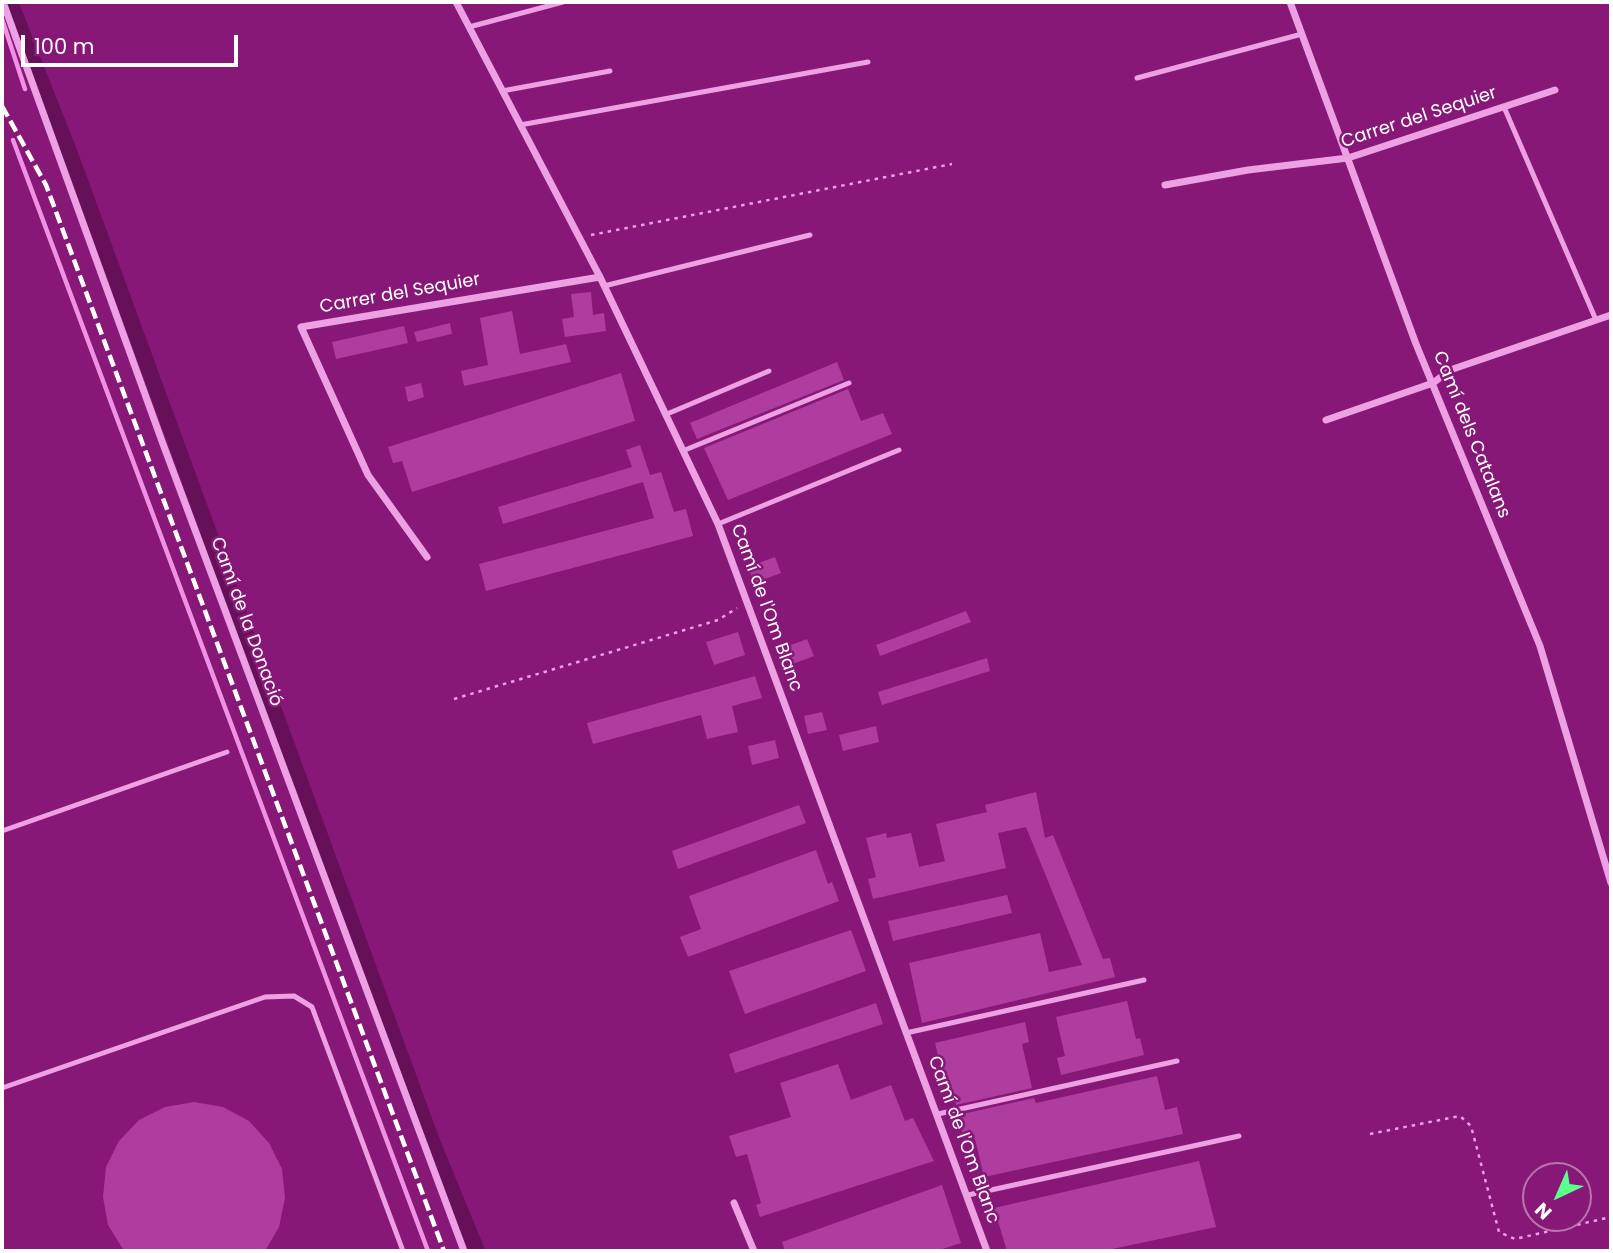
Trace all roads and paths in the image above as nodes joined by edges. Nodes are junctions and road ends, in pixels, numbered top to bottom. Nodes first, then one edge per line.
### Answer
1 (4, 2) edge
2 (456, 2) edge
3 (564, 2) edge
4 (1290, 2) edge
5 (469, 27) junction
6 (1302, 34) junction
7 (868, 62) dead end
8 (610, 71) dead end
9 (1137, 78) dead end
10 (1555, 90) dead end
11 (502, 91) junction
12 (1504, 107) junction
13 (520, 125) junction
14 (1348, 159) junction
15 (952, 164) dead end
16 (1165, 184) dead end
17 (810, 235) dead end
18 (579, 237) junction
19 (600, 276) junction
20 (604, 286) junction
21 (1611, 315) edge
22 (1596, 320) junction
23 (769, 371) dead end
24 (849, 383) dead end
25 (1433, 383) junction
26 (667, 414) junction
27 (1326, 420) dead end
28 (685, 450) junction
29 (899, 450) dead end
30 (718, 524) junction
31 (428, 557) dead end
32 (747, 603) junction
33 (454, 699) dead end
34 (227, 752) dead end
35 (2, 831) edge
36 (1611, 883) edge
37 (1144, 980) dead end
38 (906, 1033) junction
39 (1177, 1061) dead end
40 (2, 1088) edge
41 (938, 1114) junction
42 (1370, 1134) dead end
43 (1239, 1136) dead end
44 (968, 1195) junction
45 (734, 1203) dead end
46 (1611, 1217) edge
47 (403, 1251) edge
48 (464, 1251) edge
49 (754, 1251) edge
50 (987, 1251) edge

1 - 48 street, Camí de la Donació
2 - 5 street, Camí de l'Om Blanc
3 - 5 lane
4 - 6 street, Camí dels Catalans
5 - 11 street, Camí de l'Om Blanc
6 - 9 lane
6 - 14 street, Camí dels Catalans
7 - 13 lane
8 - 11 lane
10 - 12 street, Carrer del Sequier
11 - 13 street, Camí de l'Om Blanc
12 - 14 street, Carrer del Sequier
12 - 22 lane
13 - 18 street, Camí de l'Om Blanc
14 - 16 street, Carrer del Sequier
14 - 25 street, Camí dels Catalans
15 - 18 path
17 - 20 lane
18 - 19 street, Camí de l'Om Blanc
19 - 20 street, Camí de l'Om Blanc
19 - 31 street, Carrer del Sequier
20 - 26 street, Camí de l'Om Blanc
21 - 22 street
22 - 25 street
23 - 26 lane
24 - 28 lane
25 - 27 street
25 - 36 street, Camí dels Catalans
26 - 28 street, Camí de l'Om Blanc
28 - 30 street, Camí de l'Om Blanc
29 - 30 lane
30 - 32 street, Camí de l'Om Blanc
32 - 33 path
32 - 38 street, Camí de l'Om Blanc
34 - 35 lane
37 - 38 lane
38 - 41 street, Camí de l'Om Blanc
39 - 41 lane
40 - 47 lane
41 - 44 street, Camí de l'Om Blanc
42 - 46 path
43 - 44 lane
44 - 50 street, Camí de l'Om Blanc
45 - 49 street

